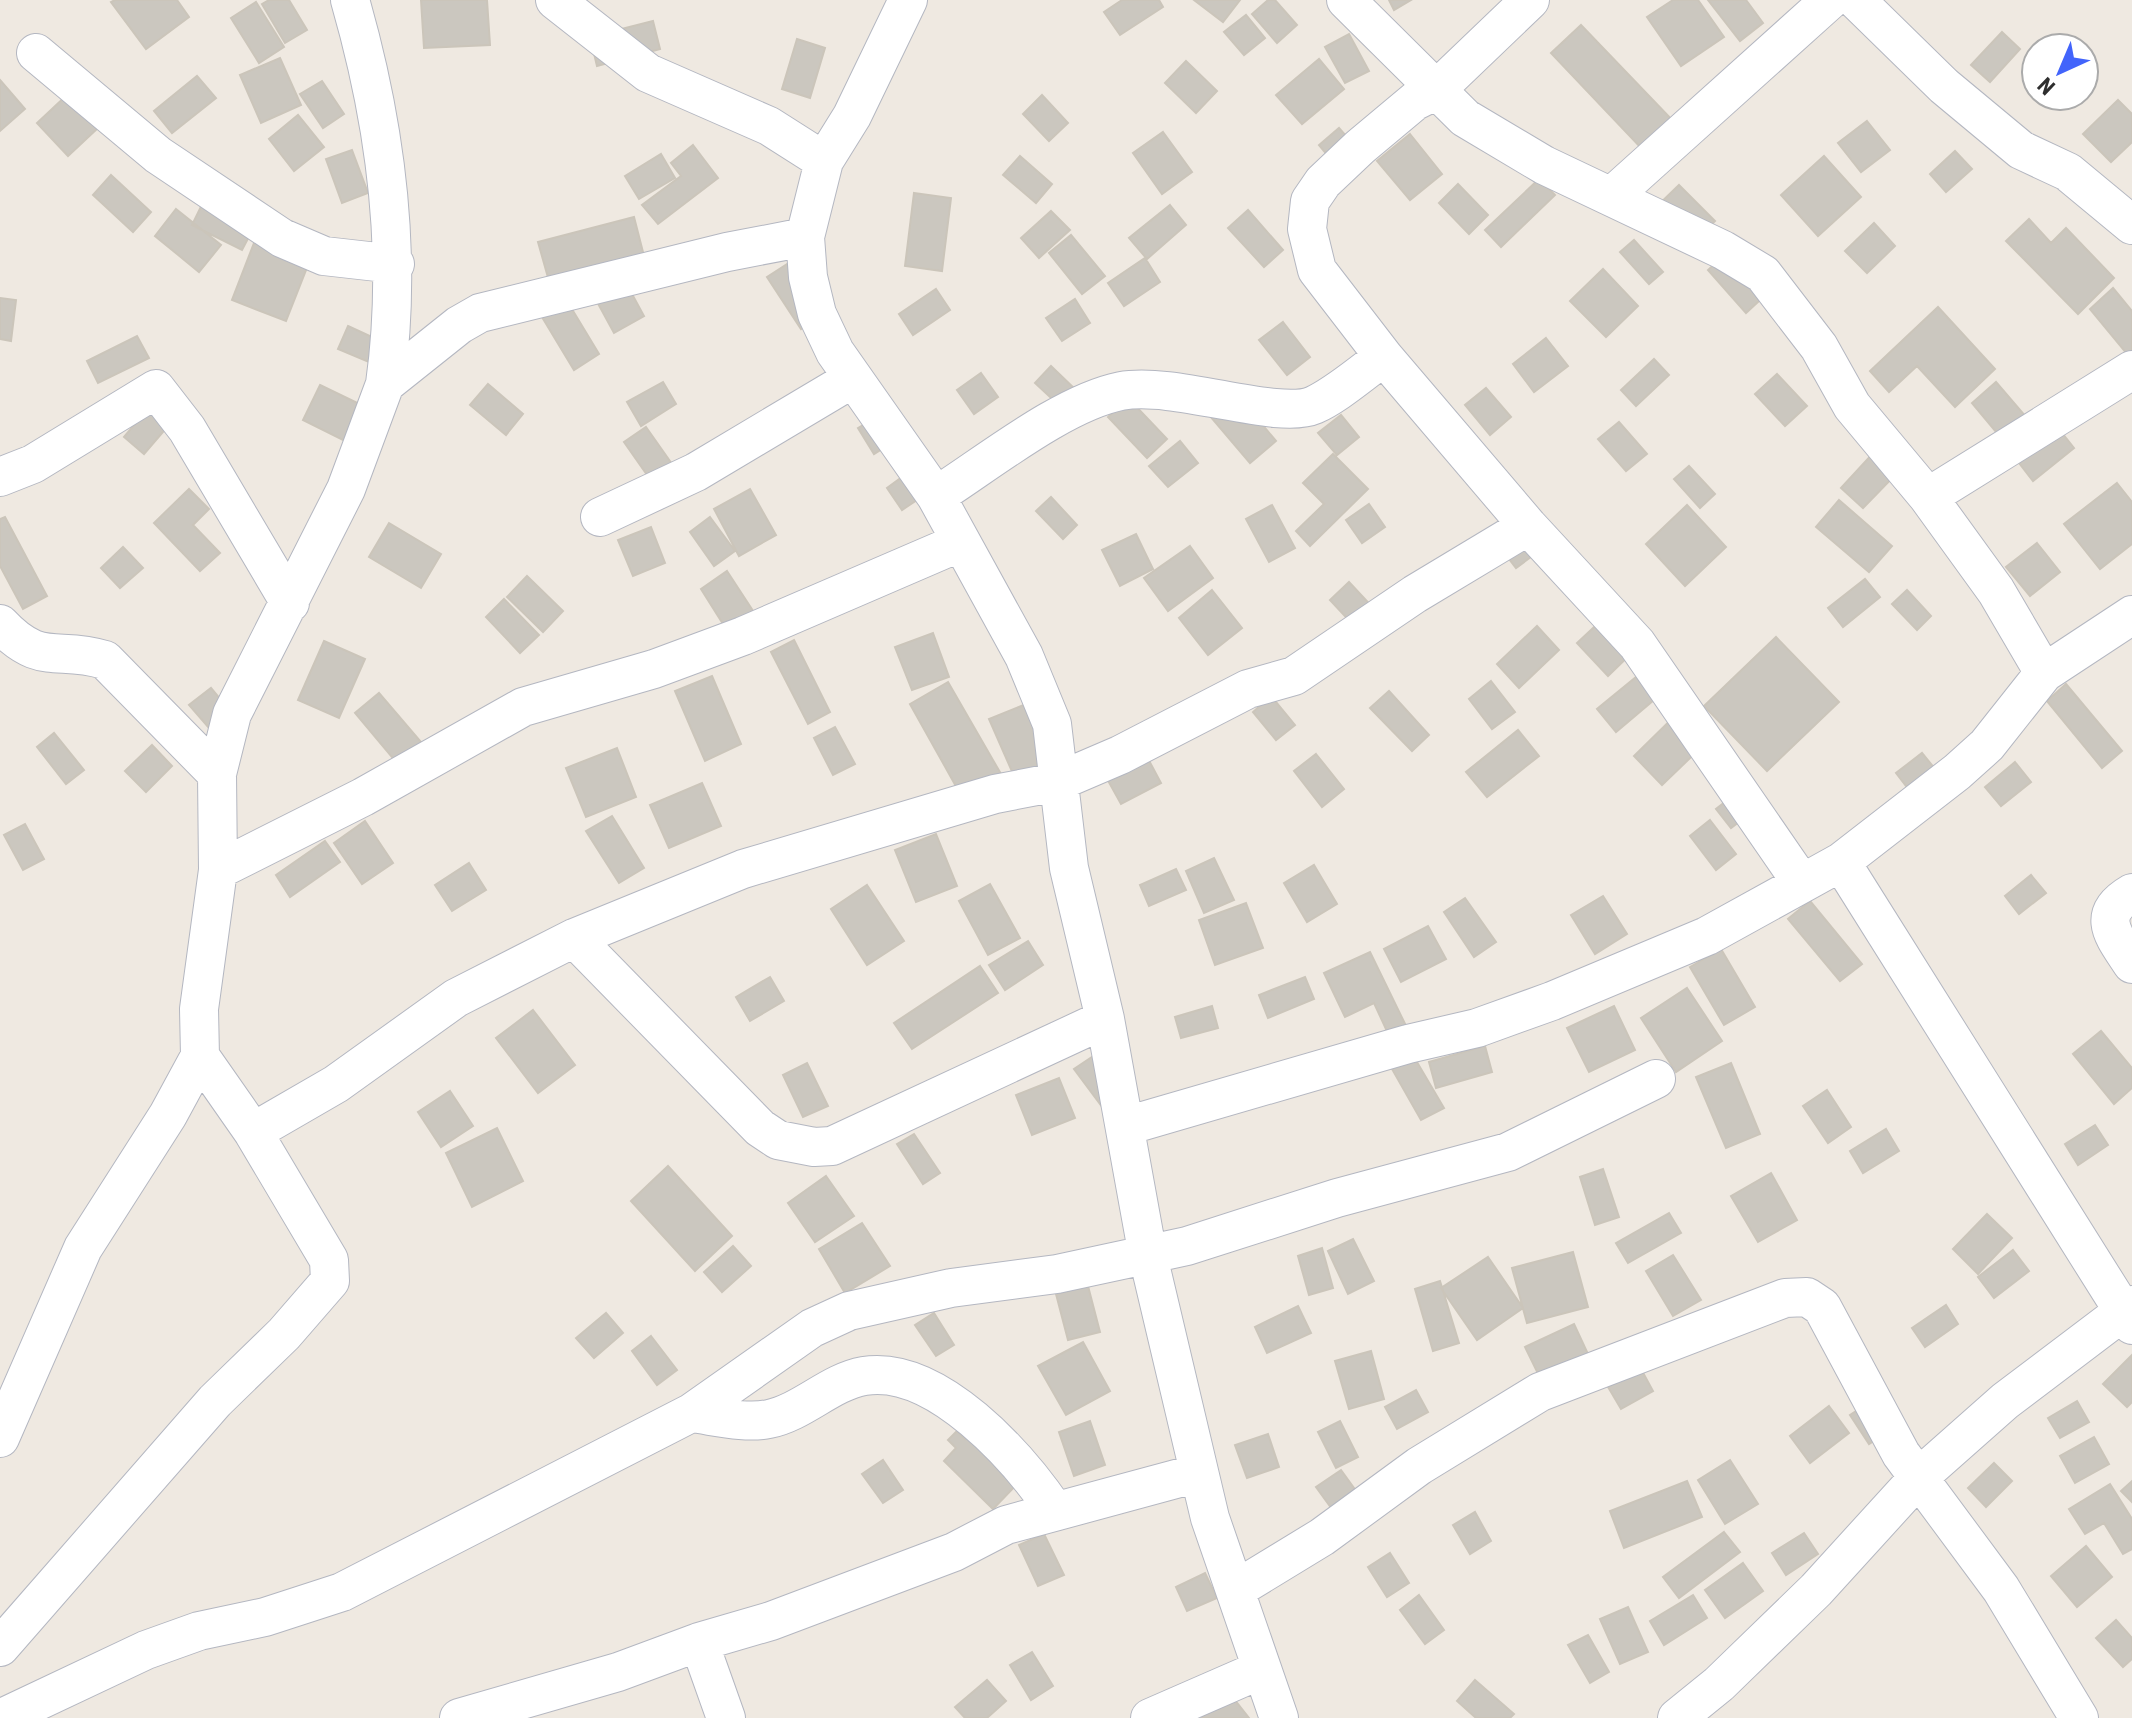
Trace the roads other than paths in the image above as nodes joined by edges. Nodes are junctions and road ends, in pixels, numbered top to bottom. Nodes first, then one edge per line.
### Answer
1 (350, 0) edge
2 (555, 0) edge
3 (908, 0) edge
4 (1346, 0) edge
5 (1530, 0) edge
6 (1830, 0) edge
7 (1856, 0) edge
8 (36, 53) dead end
9 (1435, 91) junction
10 (824, 161) junction
11 (1612, 196) junction
12 (2132, 225) edge
13 (805, 237) junction
14 (395, 264) junction
15 (1384, 357) junction
16 (2132, 370) edge
17 (852, 379) junction
18 (385, 384) junction
19 (0, 477) edge
20 (936, 496) junction
21 (1928, 497) junction
22 (600, 517) dead end
23 (1528, 526) junction
24 (961, 542) junction
25 (290, 603) junction
26 (2132, 615) edge
27 (0, 624) edge
28 (2044, 673) junction
29 (217, 774) junction
30 (1057, 782) junction
31 (1841, 862) junction
32 (218, 870) junction
33 (1801, 882) junction
34 (2132, 893) edge
35 (574, 938) junction
36 (2132, 964) edge
37 (1105, 1019) junction
38 (200, 1056) junction
39 (1656, 1079) dead end
40 (1126, 1126) junction
41 (253, 1132) junction
42 (1148, 1256) junction
43 (2130, 1313) edge
44 (691, 1413) junction
45 (0, 1438) edge
46 (1198, 1473) junction
47 (1918, 1478) junction
48 (1055, 1511) junction
49 (1235, 1590) junction
50 (699, 1642) junction
51 (0, 1647) edge
52 (1260, 1670) junction
53 (2, 1718) edge
54 (459, 1718) edge
55 (726, 1718) edge
56 (1150, 1718) edge
57 (1279, 1718) edge
58 (1677, 1718) edge
59 (2079, 1718) edge

1 - 14 street
2 - 10 street
3 - 10 street
4 - 9 street
5 - 9 street
6 - 11 street
7 - 12 street
8 - 14 street
9 - 11 street
9 - 15 street
10 - 13 street
11 - 21 street
13 - 17 street
13 - 18 street
14 - 18 street
15 - 20 street
15 - 23 street
16 - 21 street
17 - 20 street
17 - 22 street
18 - 25 street
19 - 25 street
20 - 24 street
21 - 28 street
23 - 30 street
23 - 33 street
24 - 30 street
24 - 32 street
25 - 29 street
26 - 28 street
27 - 29 street
28 - 31 street
29 - 32 street
30 - 35 street
30 - 37 street
31 - 33 street
31 - 43 street
32 - 38 street
33 - 40 street
34 - 36 street
35 - 37 street
35 - 41 street
37 - 40 street
38 - 41 street
38 - 45 street
39 - 42 street
40 - 42 street
41 - 51 street
42 - 44 street
42 - 46 street
43 - 47 street
44 - 48 street
44 - 53 street
46 - 48 street
46 - 49 street
47 - 49 street
47 - 58 street
47 - 59 street
48 - 50 street
49 - 52 street
50 - 54 street
50 - 55 street
52 - 56 street
52 - 57 street

